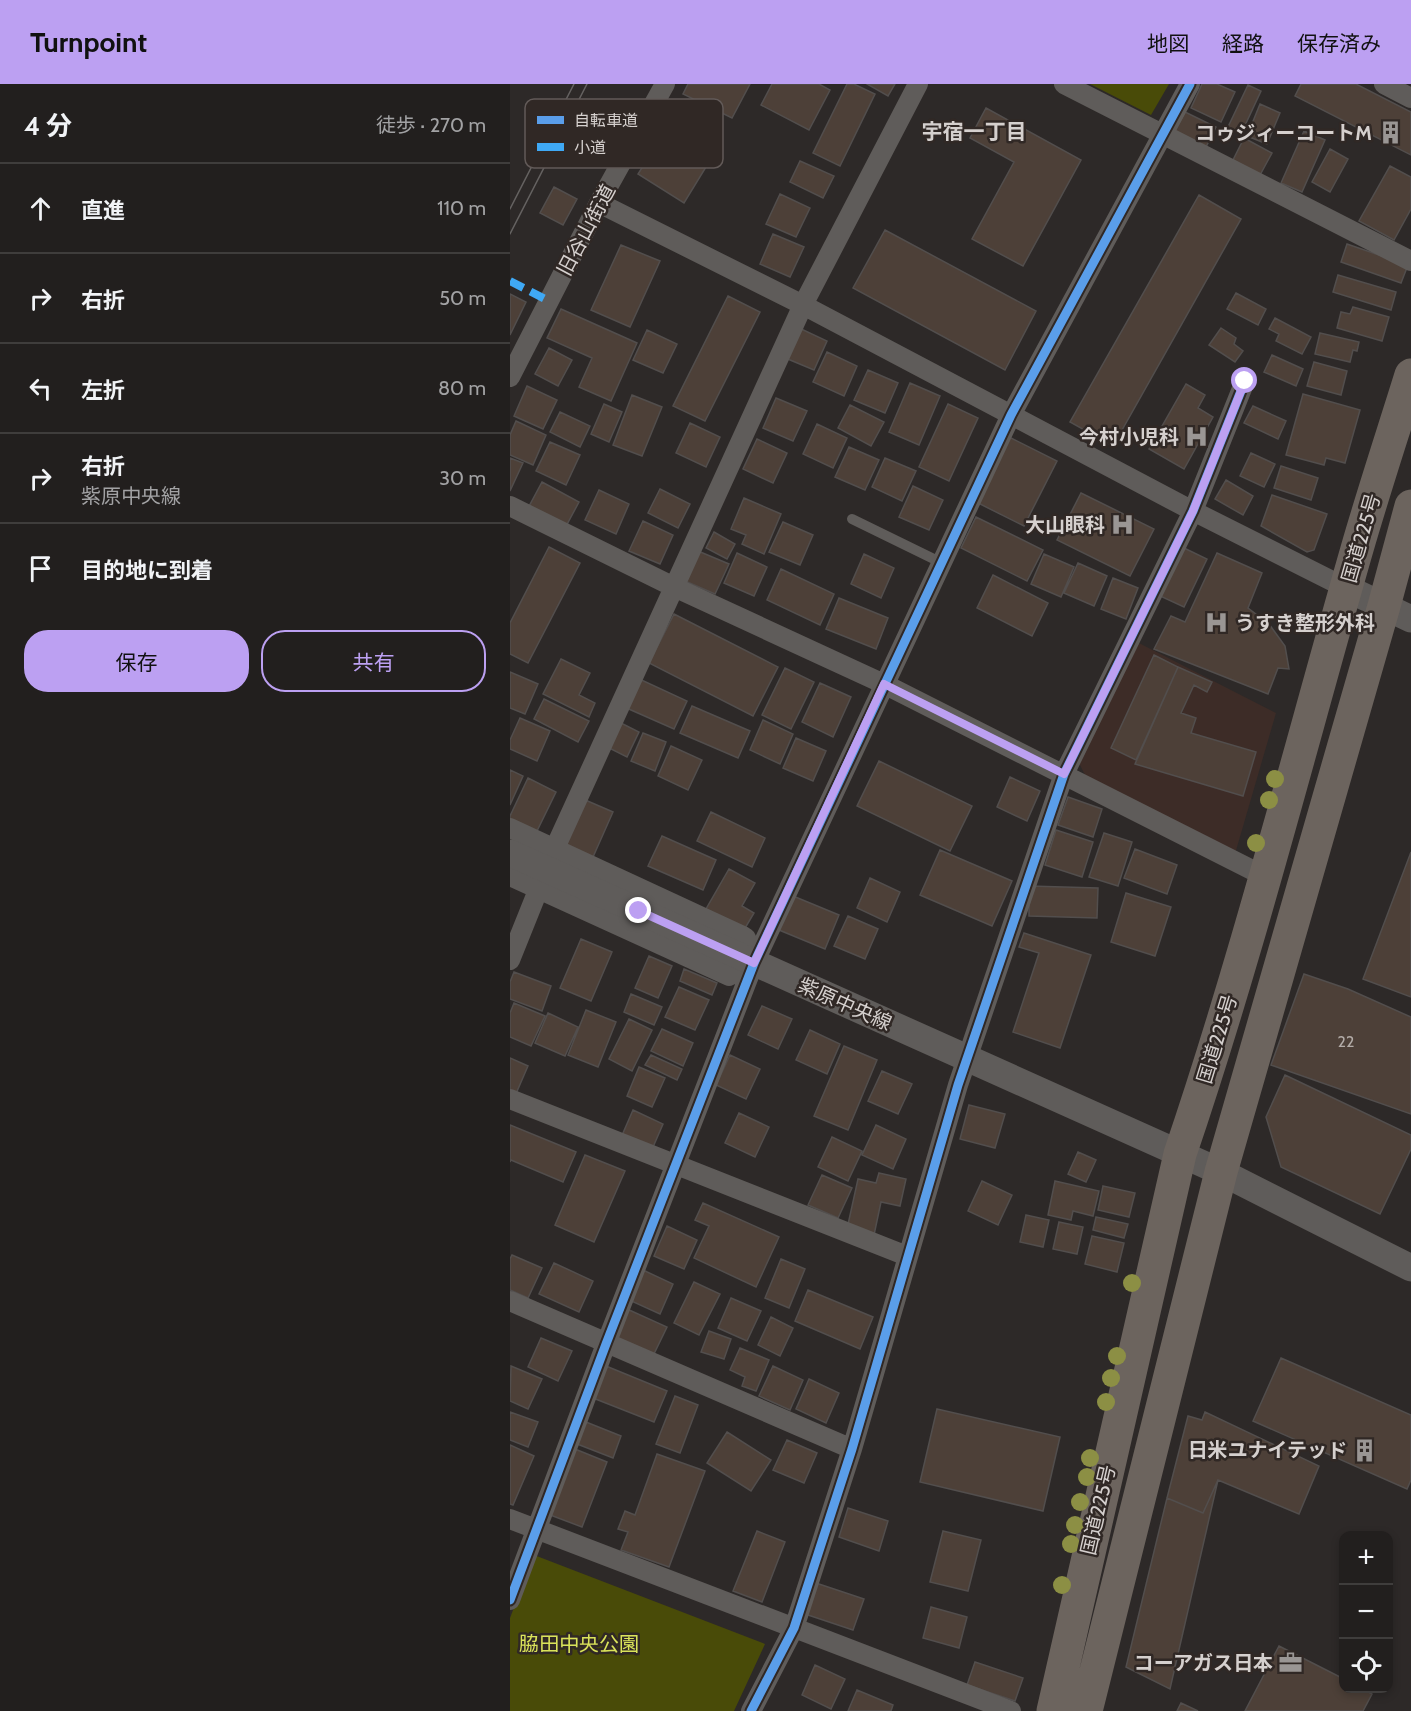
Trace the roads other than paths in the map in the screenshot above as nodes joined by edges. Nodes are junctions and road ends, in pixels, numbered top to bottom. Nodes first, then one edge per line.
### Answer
1 (665, 84) edge
2 (918, 84) edge
3 (1064, 84) edge
4 (1190, 84) edge
5 (1384, 84) edge
6 (1411, 98) edge
7 (657, 99) edge
8 (1164, 135) junction
9 (618, 168) edge
10 (599, 203) junction
11 (1411, 261) edge
12 (803, 305) junction
13 (1411, 375) edge
14 (510, 377) edge
15 (1245, 381) dead end
16 (1011, 415) junction
17 (1411, 506) edge
18 (510, 507) edge
19 (1193, 511) junction
20 (852, 519) dead end
21 (942, 563) junction
22 (674, 587) junction
23 (1346, 588) junction
24 (1398, 613) edge
25 (884, 684) junction
26 (1064, 774) junction
27 (510, 828) edge
28 (555, 848) junction
29 (510, 853) edge
30 (510, 876) edge
31 (1266, 877) junction
32 (538, 889) junction
33 (510, 960) edge
34 (754, 963) junction
35 (967, 1058) junction
36 (510, 1099) edge
37 (1180, 1154) junction
38 (676, 1165) junction
39 (1221, 1172) junction
40 (907, 1256) junction
41 (1411, 1268) edge
42 (510, 1301) edge
43 (606, 1344) junction
44 (852, 1449) junction
45 (510, 1519) edge
46 (537, 1530) junction
47 (510, 1600) edge
48 (794, 1628) junction
49 (751, 1711) edge
50 (1011, 1711) edge
51 (1053, 1711) edge
52 (1086, 1711) edge

1 - 7 street, 旧谷山街道
2 - 12 street
3 - 8 street
4 - 8 street
5 - 6 street
8 - 11 street
8 - 16 street
9 - 10 street, 旧谷山街道
10 - 12 street
10 - 14 street, 旧谷山街道
12 - 16 street
12 - 22 street
13 - 23 highway, 国道225号
15 - 19 street
16 - 19 street
16 - 21 street
17 - 24 highway, 国道225号
18 - 22 street
19 - 23 street
19 - 26 street
20 - 21 lane
21 - 25 street
22 - 25 street
22 - 28 street
23 - 24 street
23 - 31 highway, 国道225号
24 - 39 highway, 国道225号
25 - 26 street
25 - 34 street
26 - 31 street
26 - 35 street
27 - 28 street
28 - 32 street
28 - 34 street
29 - 34 street, 紫原中央線
30 - 32 street
31 - 37 highway, 国道225号
32 - 33 street
32 - 34 street
34 - 35 street, 紫原中央線
34 - 38 street
35 - 37 street, 紫原中央線
35 - 40 street
36 - 38 street
37 - 39 street, 紫原中央線
37 - 51 highway, 国道225号
38 - 40 street
38 - 43 street
39 - 41 street, 紫原中央線
39 - 52 highway, 国道225号
40 - 44 street
42 - 43 street
43 - 44 street
43 - 46 street
44 - 48 street
45 - 46 street
46 - 47 street
46 - 48 street
48 - 49 street
48 - 50 street

